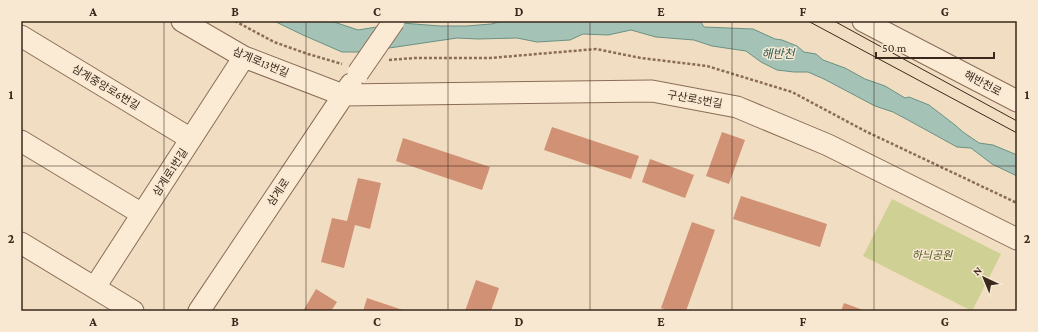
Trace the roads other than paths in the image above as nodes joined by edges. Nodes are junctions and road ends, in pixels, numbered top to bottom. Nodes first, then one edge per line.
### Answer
1 (182, 21) edge
2 (394, 21) edge
3 (863, 21) edge
4 (21, 36) edge
5 (244, 58) junction
6 (343, 96) junction
7 (1017, 101) edge
8 (191, 139) junction
9 (21, 140) edge
10 (142, 214) junction
11 (1017, 239) edge
12 (21, 243) edge
13 (95, 287) junction
14 (133, 311) edge
15 (199, 311) edge

1 - 5 street, 삼계로13번길
2 - 6 street, 삼계로, bridge
3 - 7 street, 해반천로
4 - 8 street, 삼계중앙로6번길
5 - 6 street, 삼계로13번길
5 - 8 street, 삼계로1번길
6 - 11 street, 구산로5번길
6 - 15 street, 삼계로
8 - 10 street, 삼계로1번길
9 - 10 street
10 - 13 street, 삼계로1번길
12 - 13 street
13 - 14 street

